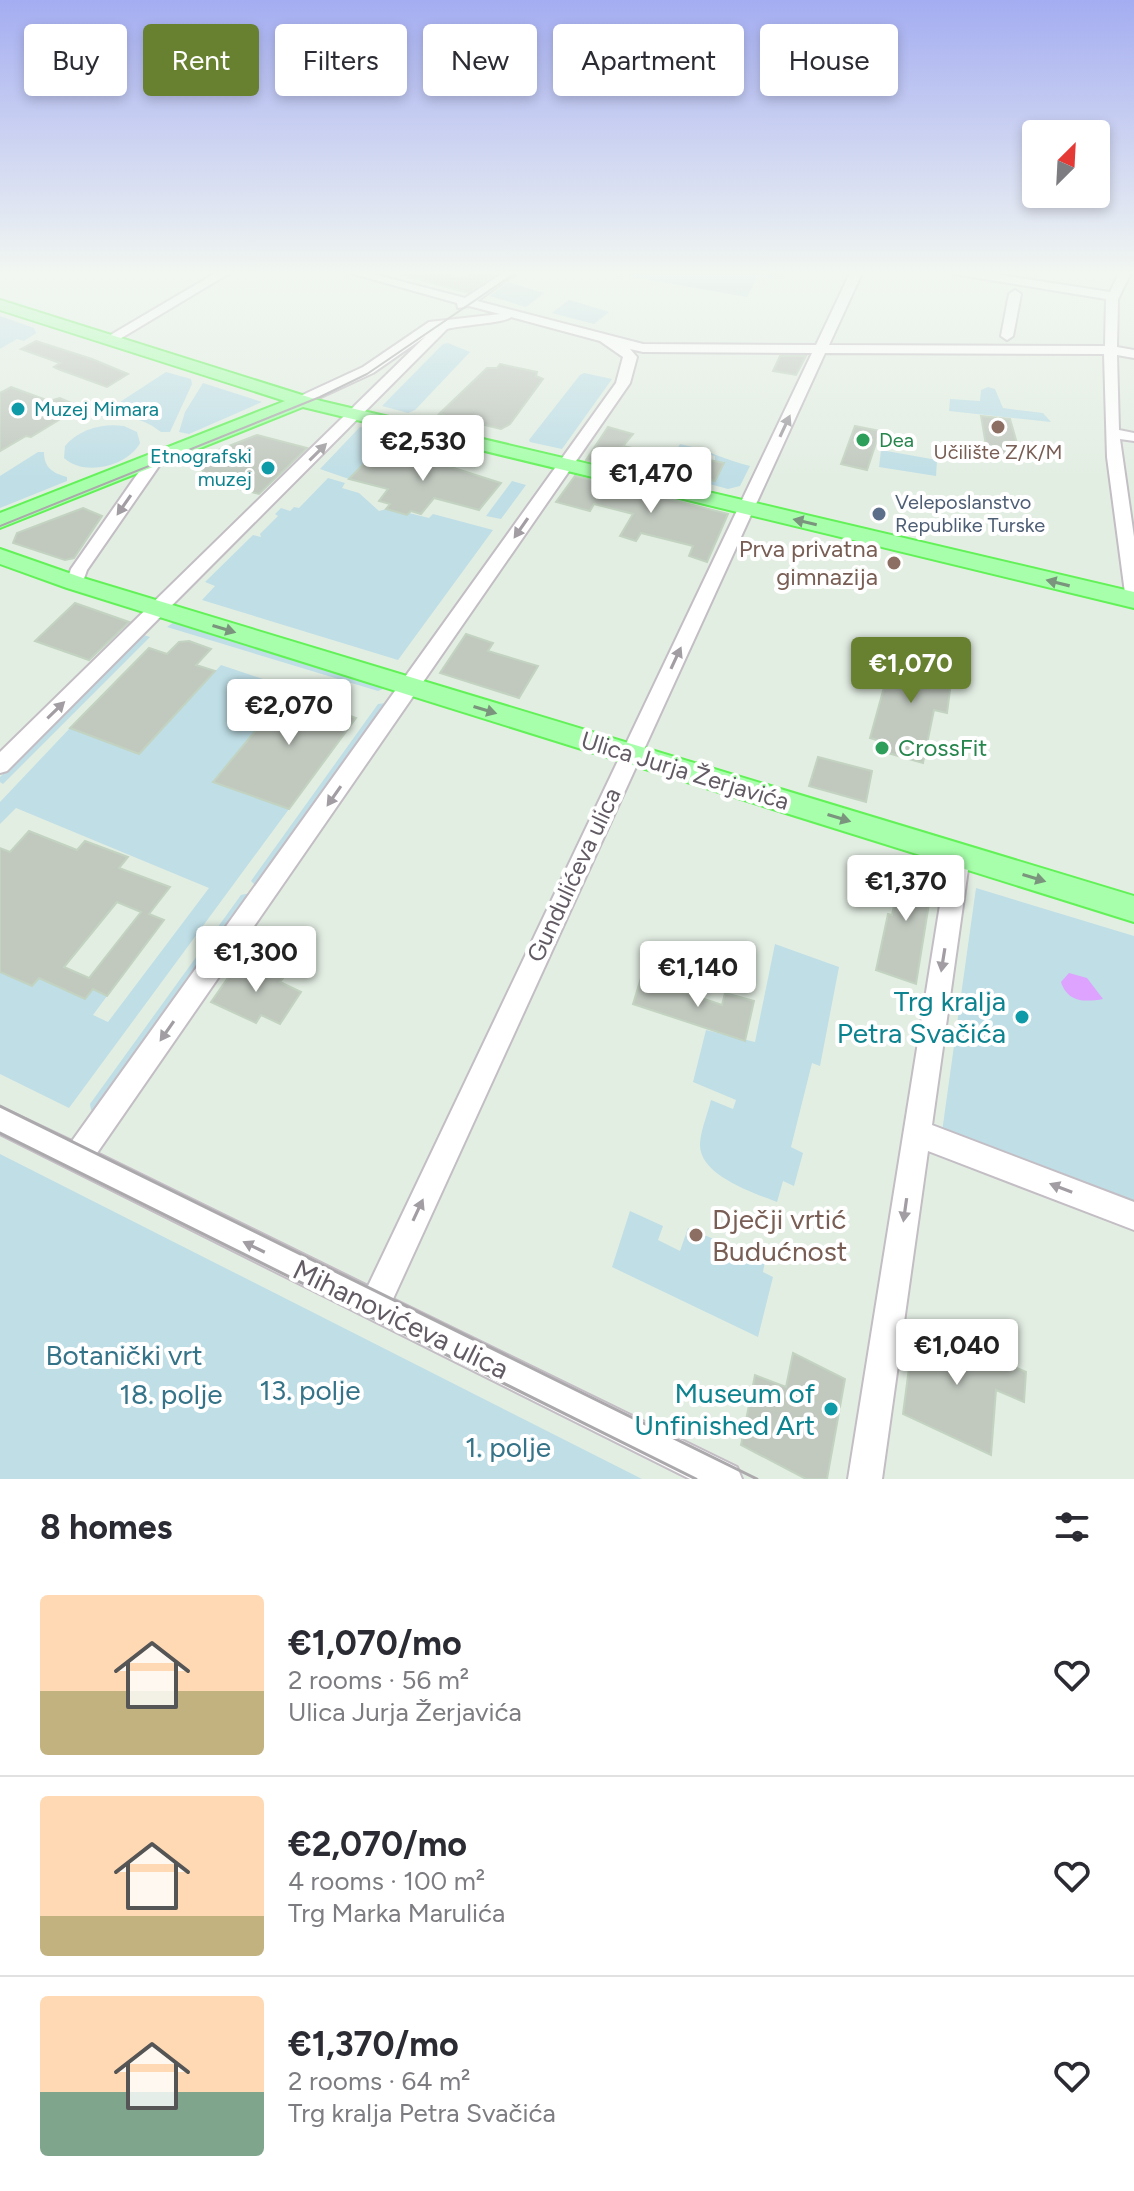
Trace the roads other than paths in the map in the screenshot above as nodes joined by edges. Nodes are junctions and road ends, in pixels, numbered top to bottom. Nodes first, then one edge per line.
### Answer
1 (108, 340) edge
2 (415, 340) edge
3 (425, 340) edge
4 (608, 340) edge
5 (614, 340) edge
6 (826, 340) edge
7 (1006, 340) edge
8 (1110, 340) edge
9 (1005, 344) junction
10 (821, 350) junction
11 (1109, 350) junction
12 (1134, 354) edge
13 (301, 401) junction
14 (356, 414) junction
15 (1112, 433) junction
16 (1134, 437) edge
17 (151, 461) junction
18 (566, 464) junction
19 (747, 508) junction
20 (0, 521) edge
21 (4, 559) edge
22 (75, 583) junction
23 (1134, 593) edge
24 (1134, 600) edge
25 (159, 609) junction
26 (411, 687) junction
27 (630, 755) junction
28 (0, 765) edge
29 (959, 855) junction
30 (1134, 909) edge
31 (0, 1120) edge
32 (916, 1133) junction
33 (77, 1158) junction
34 (1134, 1216) edge
35 (374, 1306) junction
36 (725, 1479) edge
37 (865, 1479) edge

1 - 13 main road
2 - 13 street
3 - 14 street
4 - 18 street
5 - 10 street
6 - 10 street, Gundulićeva ulica
7 - 9 street
8 - 11 street
9 - 10 street
9 - 11 street
19 -> 10 street, Gundulićeva ulica
11 - 12 street
11 - 15 street
13 - 14 main road
13 - 17 main road
14 - 18 main road
25 -> 14 street
15 - 16 street
15 - 23 street
17 - 20 main road
17 -> 22 street
18 - 19 main road
18 -> 26 street
24 -> 19 main road
27 -> 19 street, Gundulićeva ulica
21 - 22 main road, Ulica Jurja Žerjavića
22 - 25 main road, Ulica Jurja Žerjavića
25 -> 26 main road, Ulica Jurja Žerjavića
28 -> 25 street
26 -> 27 main road, Ulica Jurja Žerjavića
26 -> 33 street
27 -> 29 main road, Ulica Jurja Žerjavića
35 -> 27 street, Gundulićeva ulica
29 -> 30 main road
29 -> 32 street
31 - 33 street, Mihanovićeva ulica
34 -> 32 street
32 -> 37 street
35 -> 33 street, Mihanovićeva ulica
35 - 36 street, Mihanovićeva ulica

